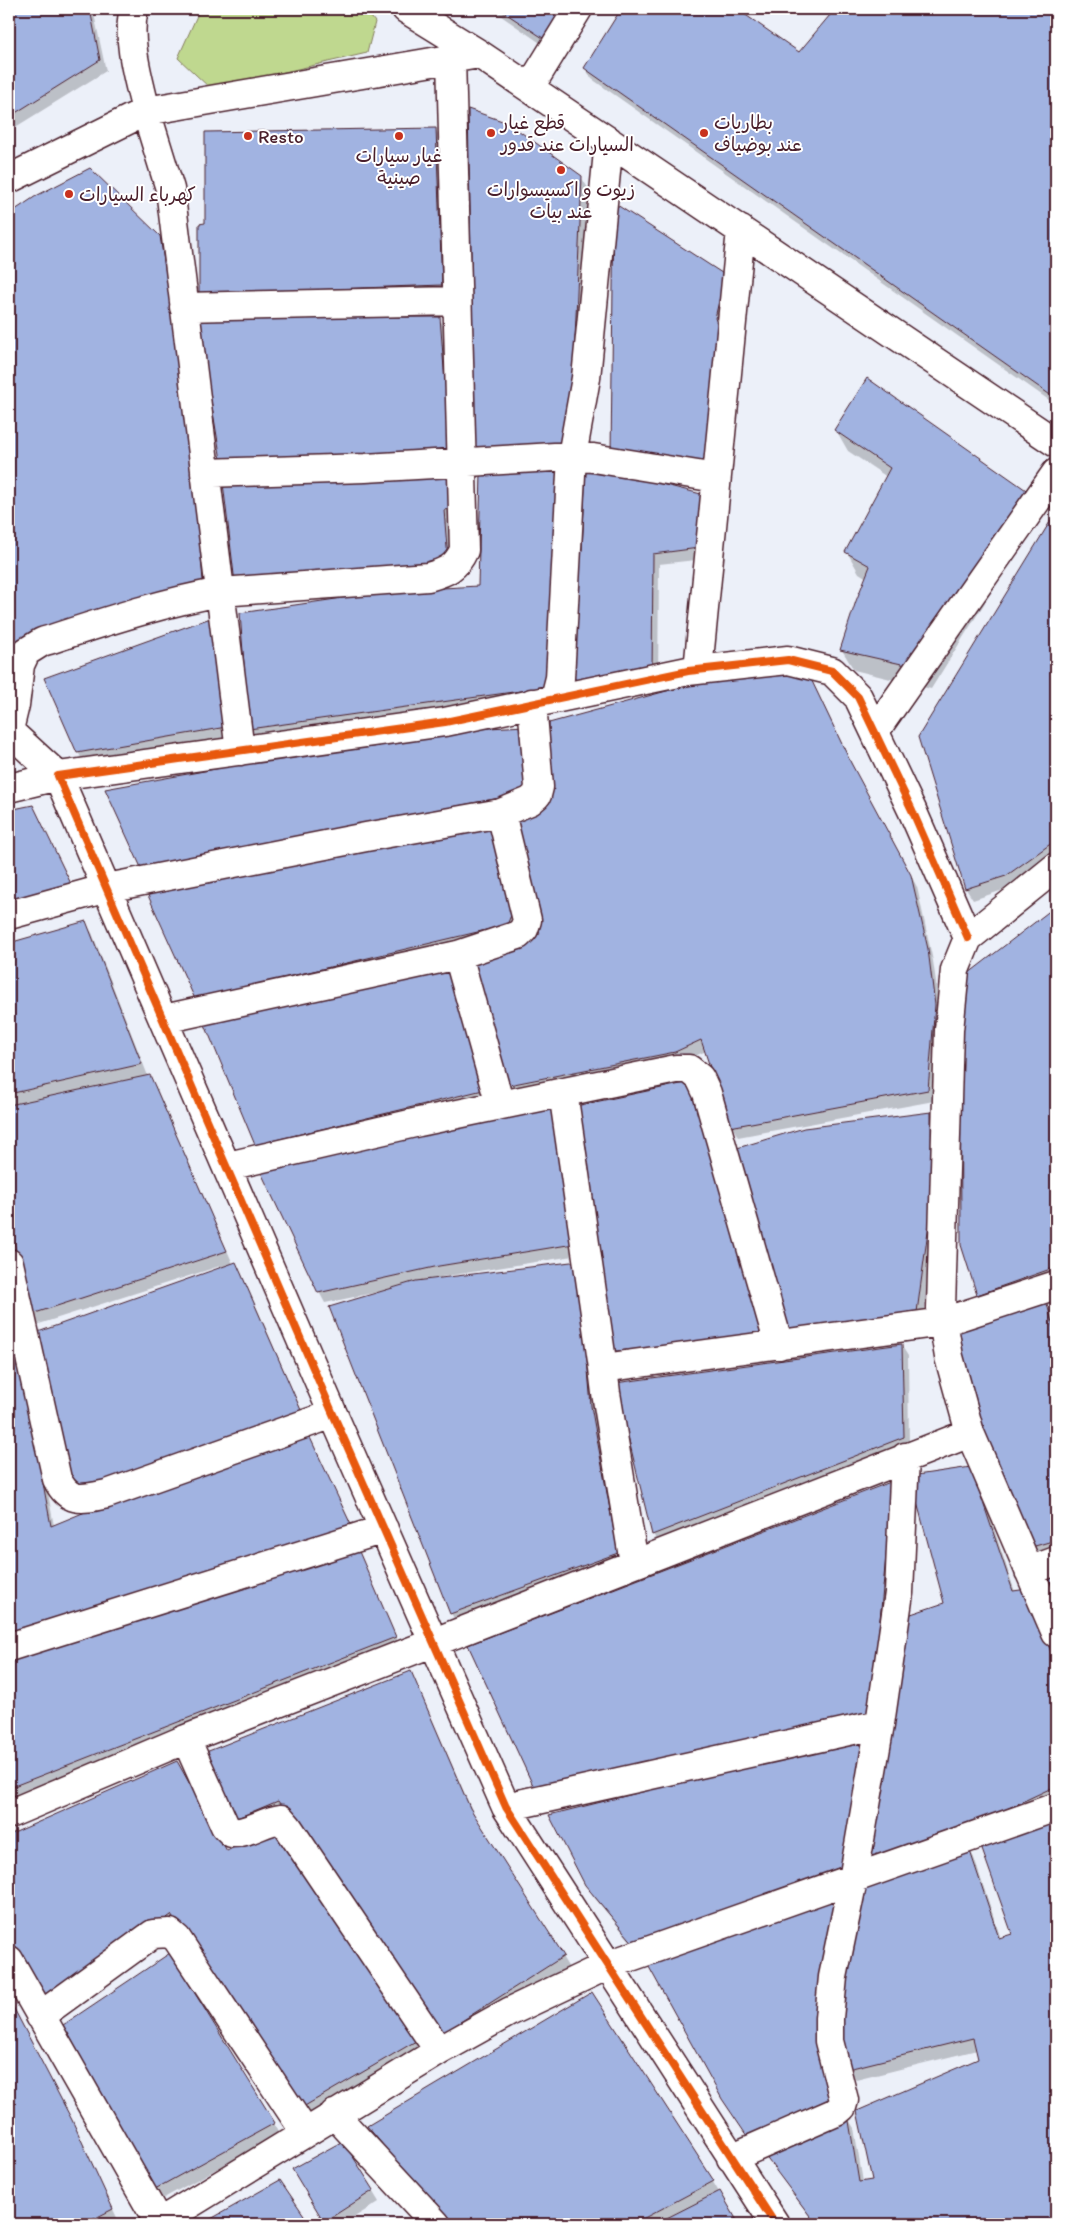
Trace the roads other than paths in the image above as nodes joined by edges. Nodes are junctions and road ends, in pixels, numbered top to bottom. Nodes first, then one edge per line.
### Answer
1 (134, 9) edge
2 (406, 9) edge
3 (578, 9) edge
4 (479, 54) junction
5 (451, 58) junction
6 (530, 87) junction
7 (146, 111) junction
8 (609, 141) junction
9 (9, 179) edge
10 (741, 230) junction
11 (457, 301) junction
12 (184, 307) junction
13 (1056, 443) edge
14 (572, 456) junction
15 (461, 463) junction
16 (205, 473) junction
17 (1056, 473) edge
18 (716, 478) junction
19 (221, 592) junction
20 (698, 670) junction
21 (543, 701) junction
22 (9, 731) edge
23 (875, 731) junction
24 (240, 751) junction
25 (58, 776) junction
26 (9, 788) edge
27 (501, 813) junction
28 (1056, 866) edge
29 (107, 888) junction
30 (9, 916) edge
31 (968, 938) junction
32 (458, 955) junction
33 (164, 1019) junction
34 (563, 1092) junction
35 (500, 1105) junction
36 (228, 1166) junction
37 (10, 1275) edge
38 (1056, 1285) edge
39 (943, 1322) junction
40 (779, 1344) junction
41 (603, 1368) junction
42 (333, 1414) junction
43 (970, 1433) junction
44 (906, 1457) junction
45 (384, 1529) junction
46 (1056, 1561) edge
47 (634, 1563) junction
48 (1029, 1572) junction
49 (1056, 1633) edge
50 (434, 1641) junction
51 (9, 1647) edge
52 (880, 1724) junction
53 (186, 1739) junction
54 (506, 1807) junction
55 (1056, 1807) edge
56 (9, 1814) edge
57 (853, 1880) junction
58 (9, 1960) edge
59 (608, 1966) junction
60 (40, 2016) junction
61 (439, 2051) junction
62 (334, 2114) junction
63 (305, 2132) junction
64 (731, 2158) junction
65 (160, 2224) edge
66 (436, 2224) edge
67 (775, 2224) edge

1 - 7 street
2 - 4 street
3 - 6 street
4 - 5 street
4 - 6 street
5 - 7 street
5 - 11 street
6 - 8 street
7 - 9 street
7 - 12 street
8 - 10 street
8 - 14 street
10 - 13 street
10 - 18 street
11 - 12 street
11 - 15 street
12 - 16 street
14 - 15 street
14 - 18 street
14 - 21 street
15 - 16 street
15 - 19 street
16 - 19 street
17 - 23 street
18 - 20 street
19 - 22 street
19 - 24 street
20 - 21 street
20 - 23 street
21 - 24 street
21 - 27 street
22 - 25 street
23 - 31 street
24 - 25 street
25 - 26 street
25 - 29 street
27 - 29 street
27 - 32 street
28 - 31 street
29 - 30 street
29 - 33 street
31 - 39 street
32 - 33 street
32 - 35 street
33 - 36 street
34 - 35 street
34 - 40 street
34 - 41 street
35 - 36 street
36 - 42 street
37 - 42 street
38 - 39 street
39 - 40 street
39 - 43 street
40 - 41 street
41 - 47 street
42 - 45 street
43 - 44 street
43 - 48 street
44 - 47 street
44 - 52 street
45 - 50 street
45 - 51 street
46 - 48 street
47 - 50 street
48 - 49 street
50 - 53 street
50 - 54 street
52 - 54 street
52 - 57 street
53 - 56 street
53 - 61 street
54 - 59 street
55 - 57 street
57 - 59 street
57 - 64 street
58 - 60 street
59 - 61 street
59 - 64 street
60 - 63 street
60 - 65 street
61 - 62 street
62 - 63 street
62 - 66 street
63 - 65 street
64 - 67 street

